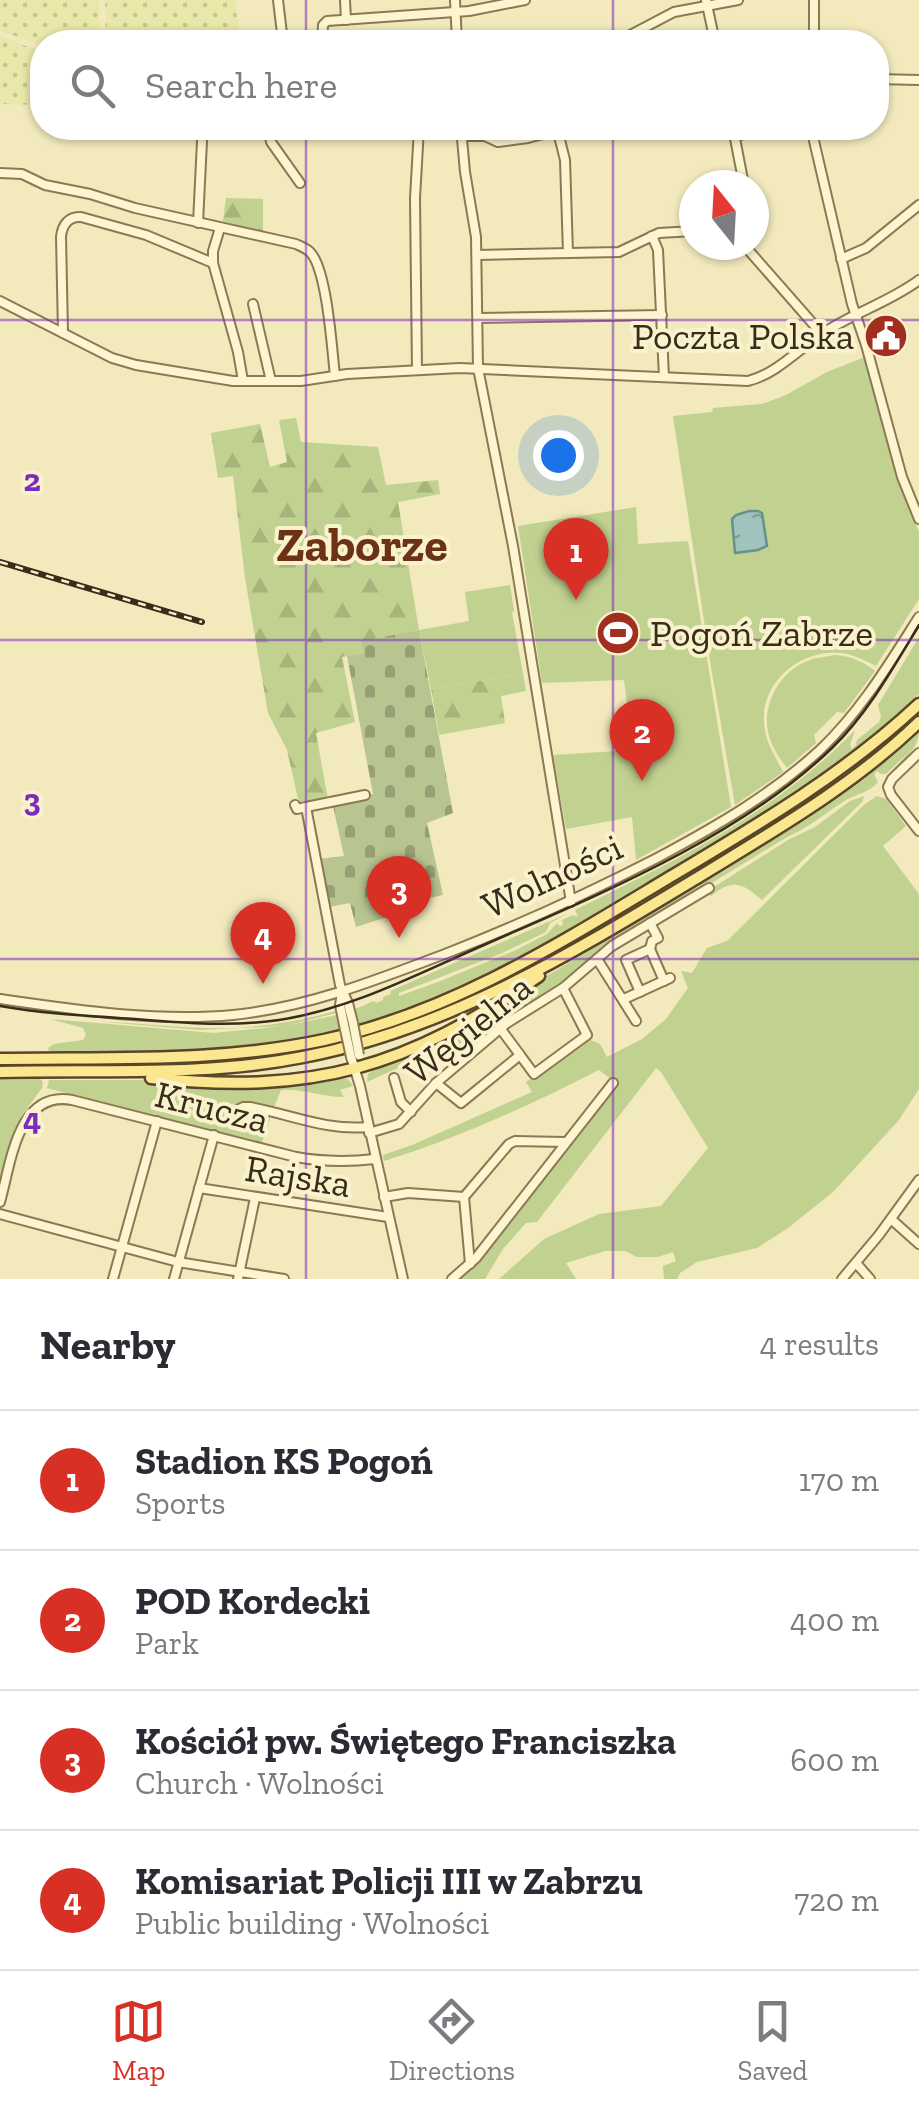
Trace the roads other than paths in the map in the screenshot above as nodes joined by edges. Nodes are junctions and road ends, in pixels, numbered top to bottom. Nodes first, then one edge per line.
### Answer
1 (278, 0) edge
2 (345, 0) edge
3 (455, 0) edge
4 (525, 0) edge
5 (738, 0) edge
6 (814, 0) edge
7 (707, 3) edge
8 (456, 12) junction
9 (346, 20) junction
10 (282, 30) edge
11 (323, 30) edge
12 (457, 30) edge
13 (639, 30) edge
14 (713, 30) edge
15 (814, 30) edge
16 (889, 79) edge
17 (919, 80) edge
18 (270, 140) edge
19 (418, 140) edge
20 (463, 140) edge
21 (562, 140) edge
22 (736, 140) edge
23 (814, 140) edge
24 (202, 142) dead end
25 (741, 170) edge
26 (0, 173) edge
27 (300, 183) dead end
28 (919, 205) edge
29 (198, 223) junction
30 (220, 228) junction
31 (679, 232) edge
32 (652, 236) junction
33 (568, 253) junction
34 (477, 256) junction
35 (841, 259) junction
36 (757, 260) edge
37 (213, 262) junction
38 (919, 280) edge
39 (0, 301) edge
40 (252, 304) dead end
41 (662, 315) junction
42 (856, 315) junction
43 (478, 318) junction
44 (64, 333) junction
45 (822, 334) junction
46 (478, 368) junction
47 (417, 370) junction
48 (335, 376) junction
49 (664, 377) junction
50 (243, 381) junction
51 (271, 381) junction
52 (919, 520) edge
53 (919, 617) edge
54 (919, 704) edge
55 (919, 722) edge
56 (919, 753) edge
57 (365, 795) dead end
58 (295, 805) dead end
59 (306, 808) junction
60 (919, 832) edge
61 (709, 888) dead end
62 (570, 902) junction
63 (650, 924) junction
64 (590, 941) junction
65 (650, 950) junction
66 (598, 958) junction
67 (356, 988) junction
68 (562, 988) junction
69 (640, 992) junction
70 (342, 993) junction
71 (0, 999) edge
72 (318, 1000) junction
73 (624, 1000) junction
74 (348, 1002) junction
75 (342, 1012) junction
76 (636, 1020) dead end
77 (349, 1024) junction
78 (500, 1028) junction
79 (520, 1055) junction
80 (0, 1059) edge
81 (357, 1069) junction
82 (0, 1072) edge
83 (101, 1072) junction
84 (394, 1078) dead end
85 (436, 1083) junction
86 (613, 1083) dead end
87 (233, 1112) dead end
88 (411, 1112) junction
89 (157, 1121) junction
90 (369, 1130) junction
91 (214, 1135) junction
92 (566, 1142) junction
93 (375, 1159) junction
94 (919, 1180) edge
95 (199, 1188) junction
96 (384, 1197) junction
97 (255, 1198) junction
98 (464, 1198) junction
99 (0, 1202) edge
100 (0, 1214) edge
101 (388, 1218) junction
102 (891, 1219) junction
103 (919, 1244) edge
104 (122, 1248) junction
105 (178, 1262) junction
106 (856, 1263) junction
107 (470, 1264) junction
108 (238, 1275) edge
109 (113, 1279) edge
110 (174, 1279) edge
111 (284, 1279) edge
112 (402, 1279) edge
113 (452, 1279) edge
114 (842, 1279) edge
115 (870, 1279) edge

1 - 10 street
2 - 9 street
3 - 8 street
4 - 8 street
5 - 7 street
6 - 15 street
7 - 13 street
7 - 14 street
8 - 9 street
8 - 12 street
9 - 11 street
16 - 17 street
18 - 27 street
19 - 47 street
20 - 34 street
21 - 33 street
22 - 25 street
23 - 35 street
24 - 29 street
26 - 29 street
28 - 35 street
29 - 30 street
30 - 37 street
30 - 48 street
31 - 32 street
32 - 33 street
32 - 41 street
33 - 34 street
34 - 43 street
35 - 42 street
36 - 45 street
37 - 44 street
37 - 50 street
38 - 42 street
39 - 44 street
40 - 51 street
41 - 43 street
41 - 49 street
42 - 45 street
42 - 52 street
43 - 46 street
44 - 50 street
45 - 49 street
46 - 47 street
46 - 49 street
46 - 62 street
47 - 48 street
48 - 51 street
50 - 51 street
53 - 62 street, Wolności
54 - 80 main road
55 - 64 main road
56 - 60 street
57 - 59 street
58 - 59 street
59 - 70 street
61 - 63 street, Węgielna
62 - 67 street, Wolności
63 - 65 street
63 - 66 street, Węgielna
64 - 81 main road
64 - 83 main road
65 - 69 street
65 - 69 street
66 - 68 street, Węgielna
66 - 73 street
67 - 70 street, Wolności
67 - 74 street
68 - 78 street, Węgielna
68 - 79 street
69 - 73 street
70 - 72 street, Wolności
70 - 74 street
70 - 75 street
71 - 72 street, Wolności
72 - 75 street
73 - 76 street
74 - 77 street
75 - 77 street
77 - 81 street, bridge
78 - 79 street
78 - 85 street, Węgielna
79 - 85 street
81 - 83 main road
81 - 90 street
82 - 83 main road
84 - 88 street
85 - 88 street, Węgielna
86 - 92 street
87 - 90 street, Węgielna
88 - 90 street, Węgielna
89 - 91 street, Krucza
89 - 99 street, Krucza
89 - 104 street
90 - 93 street
91 - 93 street, Krucza
91 - 95 street
92 - 98 street
92 - 107 street
93 - 96 street
94 - 102 street
95 - 97 street, Rajska
95 - 105 street
96 - 98 street
96 - 101 street
97 - 101 street, Rajska
97 - 108 street
98 - 107 street
100 - 104 street
101 - 112 street
102 - 103 street
102 - 106 street
104 - 105 street
104 - 109 street
105 - 108 street
105 - 110 street
106 - 114 street
106 - 115 street
107 - 113 street
108 - 111 street

